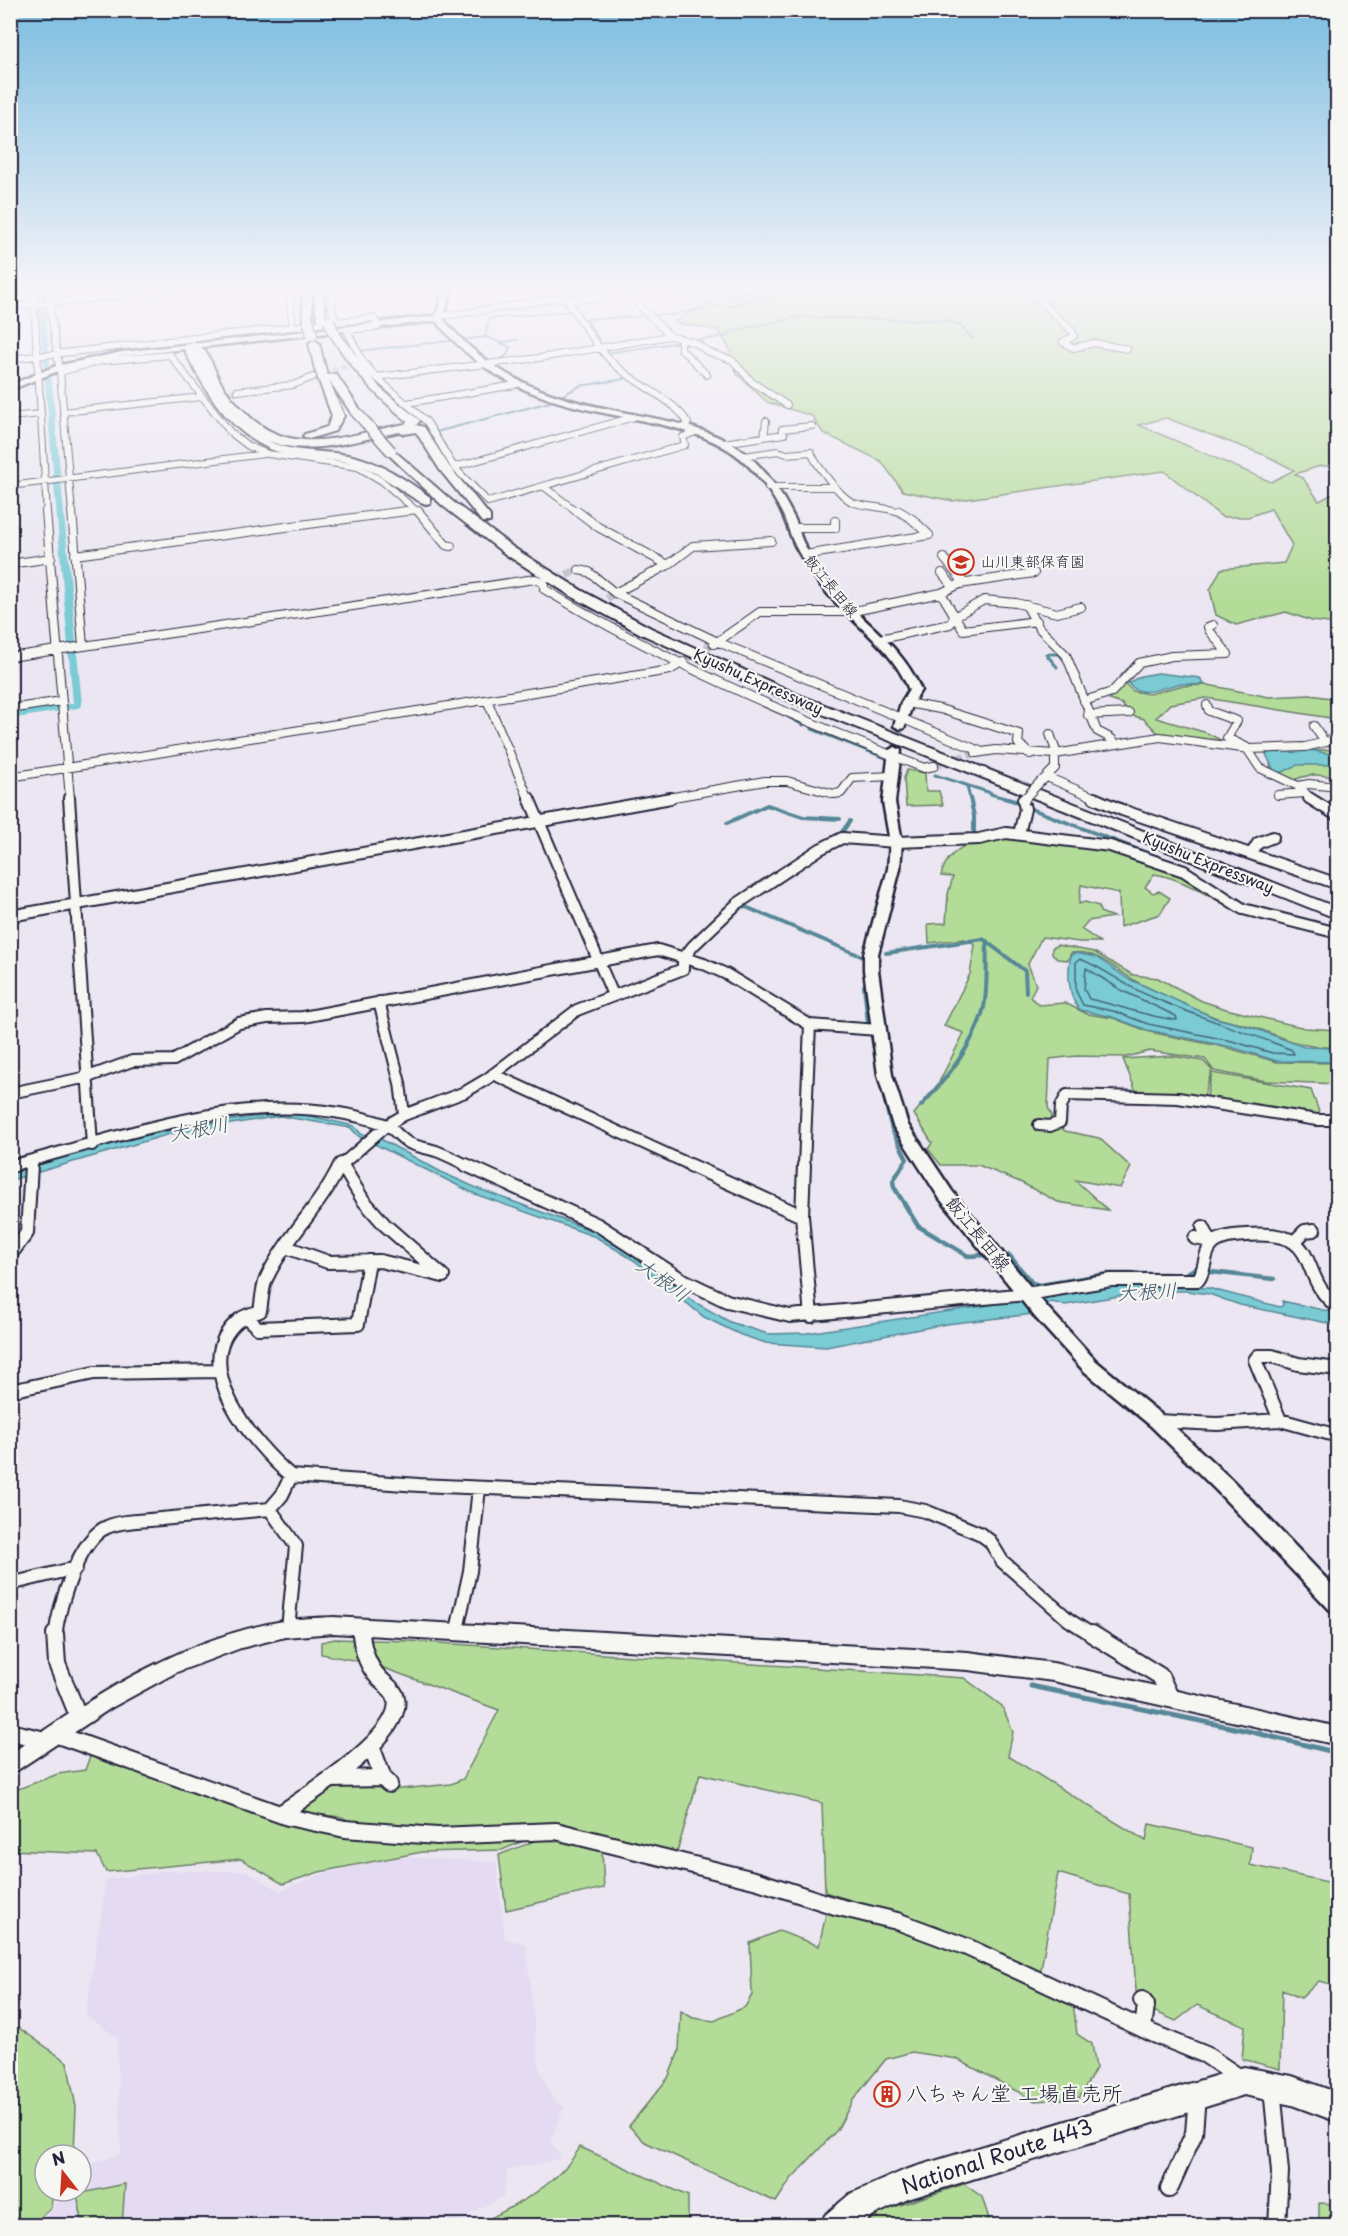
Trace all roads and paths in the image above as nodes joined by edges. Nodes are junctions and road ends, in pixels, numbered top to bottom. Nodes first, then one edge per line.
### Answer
1 (39, 392) edge
2 (61, 392) edge
3 (198, 392) edge
4 (214, 392) edge
5 (329, 392) edge
6 (345, 392) edge
7 (355, 392) edge
8 (382, 392) edge
9 (394, 392) edge
10 (471, 392) edge
11 (535, 392) edge
12 (651, 392) edge
13 (768, 392) edge
14 (202, 397) junction
15 (407, 403) junction
16 (787, 405) dead end
17 (362, 411) junction
18 (63, 412) junction
19 (41, 414) junction
20 (10, 417) edge
21 (634, 417) junction
22 (766, 421) dead end
23 (812, 426) dead end
24 (411, 428) junction
25 (684, 428) junction
26 (695, 432) junction
27 (257, 434) junction
28 (764, 437) junction
29 (723, 443) junction
30 (396, 450) junction
31 (268, 453) junction
32 (744, 456) junction
33 (454, 467) junction
34 (69, 479) junction
35 (44, 482) junction
36 (10, 486) edge
37 (543, 486) junction
38 (768, 487) junction
39 (835, 487) junction
40 (417, 510) junction
41 (486, 519) junction
42 (835, 521) dead end
43 (794, 528) junction
44 (771, 542) dead end
45 (451, 546) dead end
46 (75, 555) junction
47 (805, 555) junction
48 (51, 558) junction
49 (944, 558) dead end
50 (10, 564) edge
51 (668, 565) junction
52 (579, 570) dead end
53 (942, 573) dead end
54 (1034, 573) dead end
55 (964, 584) junction
56 (953, 587) junction
57 (579, 593) junction
58 (615, 593) junction
59 (941, 593) junction
60 (1026, 605) junction
61 (1081, 607) dead end
62 (849, 612) junction
63 (954, 617) junction
64 (1037, 621) junction
65 (1213, 625) dead end
66 (880, 639) junction
67 (715, 644) junction
68 (84, 646) junction
69 (1183, 646) dead end
70 (58, 650) junction
71 (1192, 656) junction
72 (10, 657) edge
73 (682, 662) junction
74 (487, 700) junction
75 (62, 701) junction
76 (1084, 701) junction
77 (907, 703) junction
78 (1207, 705) dead end
79 (10, 709) edge
80 (1129, 713) dead end
81 (1088, 715) junction
82 (901, 723) junction
83 (1314, 726) dead end
84 (1050, 734) dead end
85 (1338, 739) edge
86 (1324, 741) junction
87 (1115, 744) junction
88 (1249, 749) junction
89 (894, 753) junction
90 (1030, 754) junction
91 (1056, 754) junction
92 (934, 766) tunnel mouth
93 (66, 768) junction
94 (891, 776) junction
95 (10, 777) edge
96 (1044, 779) junction
97 (1298, 786) junction
98 (1338, 787) edge
99 (1305, 793) junction
100 (1278, 795) dead end
101 (1328, 802) dead end
102 (1317, 804) junction
103 (1338, 816) edge
104 (538, 821) junction
105 (1019, 834) junction
106 (1273, 837) dead end
107 (896, 842) junction
108 (1251, 854) junction
109 (1338, 884) edge
110 (78, 904) junction
111 (1338, 905) edge
112 (1338, 914) edge
113 (10, 916) edge
114 (1338, 933) edge
115 (682, 959) junction
116 (599, 962) junction
117 (613, 994) junction
118 (379, 1002) junction
119 (810, 1025) junction
120 (878, 1030) junction
121 (494, 1074) junction
122 (88, 1077) junction
123 (10, 1093) edge
124 (404, 1115) junction
125 (1338, 1120) edge
126 (387, 1125) junction
127 (1039, 1125) dead end
128 (92, 1145) junction
129 (31, 1163) junction
130 (340, 1163) junction
131 (10, 1166) edge
132 (802, 1216) junction
133 (1203, 1227) dead end
134 (1314, 1230) dead end
135 (1195, 1238) dead end
136 (1295, 1241) junction
137 (1212, 1242) junction
138 (286, 1247) junction
139 (10, 1255) edge
140 (369, 1261) junction
141 (1032, 1301) junction
142 (1338, 1307) edge
143 (811, 1316) junction
144 (246, 1317) junction
145 (1338, 1369) edge
146 (220, 1371) junction
147 (10, 1391) edge
148 (1280, 1420) junction
149 (1157, 1421) junction
150 (1338, 1436) edge
151 (291, 1476) junction
152 (479, 1488) junction
153 (270, 1509) junction
154 (76, 1568) junction
155 (10, 1584) edge
156 (1338, 1605) edge
157 (288, 1629) junction
158 (457, 1630) junction
159 (362, 1635) dead end
160 (1170, 1697) junction
161 (79, 1718) junction
162 (10, 1732) edge
163 (1338, 1736) edge
164 (50, 1737) junction
165 (371, 1746) junction
166 (10, 1766) edge
167 (331, 1779) junction
168 (280, 1814) junction
169 (1142, 2000) dead end
170 (1143, 2029) junction
171 (1258, 2082) junction
172 (1197, 2095) junction
173 (1338, 2108) edge
174 (1169, 2189) dead end
175 (836, 2226) edge
176 (1277, 2226) edge

1 - 19 street
2 - 18 street
3 - 14 street
4 - 27 highway
5 - 27 highway
6 - 17 highway, Kyushu Expressway
7 - 17 highway, Kyushu Expressway
8 - 24 highway
9 - 15 street
10 - 15 street
11 - 21 main road, 飯江長田線
12 - 25 street
13 - 16 street
14 - 18 street
14 - 31 street
15 - 33 street
17 - 30 highway, Kyushu Expressway, bridge
18 - 34 street
19 - 20 street
19 - 35 street
21 - 25 main road, 飯江長田線
21 - 33 street
22 - 28 street
23 - 28 street
24 - 27 highway
24 - 41 highway
25 - 26 main road, 飯江長田線
26 - 29 main road, 飯江長田線
26 - 37 street
27 - 57 highway
28 - 29 street
29 - 32 main road, 飯江長田線
30 - 41 highway, Kyushu Expressway
30 - 57 highway, Kyushu Expressway
31 - 34 street
31 - 40 street
32 - 38 main road, 飯江長田線
32 - 39 street
33 - 37 street
34 - 35 street
34 - 46 street
35 - 36 street
35 - 48 street
37 - 51 street
38 - 39 street
38 - 43 main road, 飯江長田線
39 - 47 street
40 - 45 street
40 - 46 street
41 - 111 highway, Kyushu Expressway
42 - 43 street
43 - 47 main road, 飯江長田線
44 - 51 street
46 - 68 street
47 - 62 main road, 飯江長田線
48 - 50 street
48 - 70 street
49 - 55 street
51 - 58 street
52 - 58 street
53 - 56 street
54 - 55 street
55 - 56 street
56 - 59 street
57 - 112 highway, Kyushu Expressway
58 - 67 street
59 - 62 street
59 - 63 street
60 - 61 street
60 - 63 street
60 - 64 street
62 - 66 main road, 飯江長田線
62 - 67 street
63 - 64 street
63 - 66 street
64 - 76 street
65 - 71 street
66 - 77 main road, 飯江長田線
67 - 82 street
68 - 70 street
68 - 73 street
69 - 71 street
70 - 72 street
70 - 75 street
71 - 76 street
73 - 74 street
73 - 89 street
74 - 93 street
74 - 104 street
75 - 79 street
75 - 93 street
76 - 81 street
77 - 82 main road, 飯江長田線
77 - 90 street
78 - 88 street
80 - 81 street
81 - 87 street
82 - 90 street
83 - 86 street
84 - 91 street
85 - 86 street
86 - 88 street
87 - 88 street
87 - 91 street
88 - 97 street
89 - 92 street
89 - 94 main road, 飯江長田線
90 - 91 street
91 - 96 street
93 - 95 street
93 - 110 street
94 - 104 street
94 - 107 main road, 飯江長田線
96 - 105 street, bridge
96 - 108 street
97 - 98 street
97 - 99 street
99 - 100 street
99 - 102 street
101 - 102 street
102 - 103 street
104 - 110 street
104 - 116 street
105 - 107 street
105 - 114 street
106 - 108 street
107 - 115 street
107 - 120 main road, 飯江長田線
108 - 109 street
110 - 113 street
110 - 122 street
115 - 116 street
115 - 117 street
115 - 119 street
116 - 117 street
116 - 118 street
117 - 121 street
118 - 122 street
118 - 124 street
119 - 120 street
119 - 132 street
120 - 141 main road, 飯江長田線
121 - 124 street
121 - 132 street
122 - 123 street
122 - 128 street
124 - 126 street
125 - 127 street
126 - 128 street
126 - 130 street
126 - 143 street
128 - 129 street
129 - 131 street
129 - 139 street
130 - 138 street
130 - 140 street
132 - 143 street
133 - 137 street
134 - 136 street
135 - 137 street
136 - 137 street
136 - 142 street
137 - 141 street
138 - 140 street
138 - 144 street
140 - 144 street
141 - 143 street
141 - 149 main road, 飯江長田線
144 - 146 street
145 - 148 street
146 - 147 street
146 - 151 street
148 - 149 street
148 - 150 street
149 - 156 main road, 飯江長田線
151 - 152 street
151 - 153 street
152 - 158 street
152 - 160 street
153 - 154 street
153 - 157 street
154 - 155 street
154 - 161 street
157 - 158 street
157 - 161 street
158 - 160 street
159 - 165 street
160 - 163 street
161 - 164 street
162 - 164 street
164 - 166 street
164 - 168 street
165 - 167 street
165 - 167 street
167 - 168 street
168 - 170 street
169 - 170 street
170 - 171 street
171 - 172 highway, National Route 443
171 - 173 highway
171 - 176 street
172 - 174 street
172 - 175 highway, National Route 443

